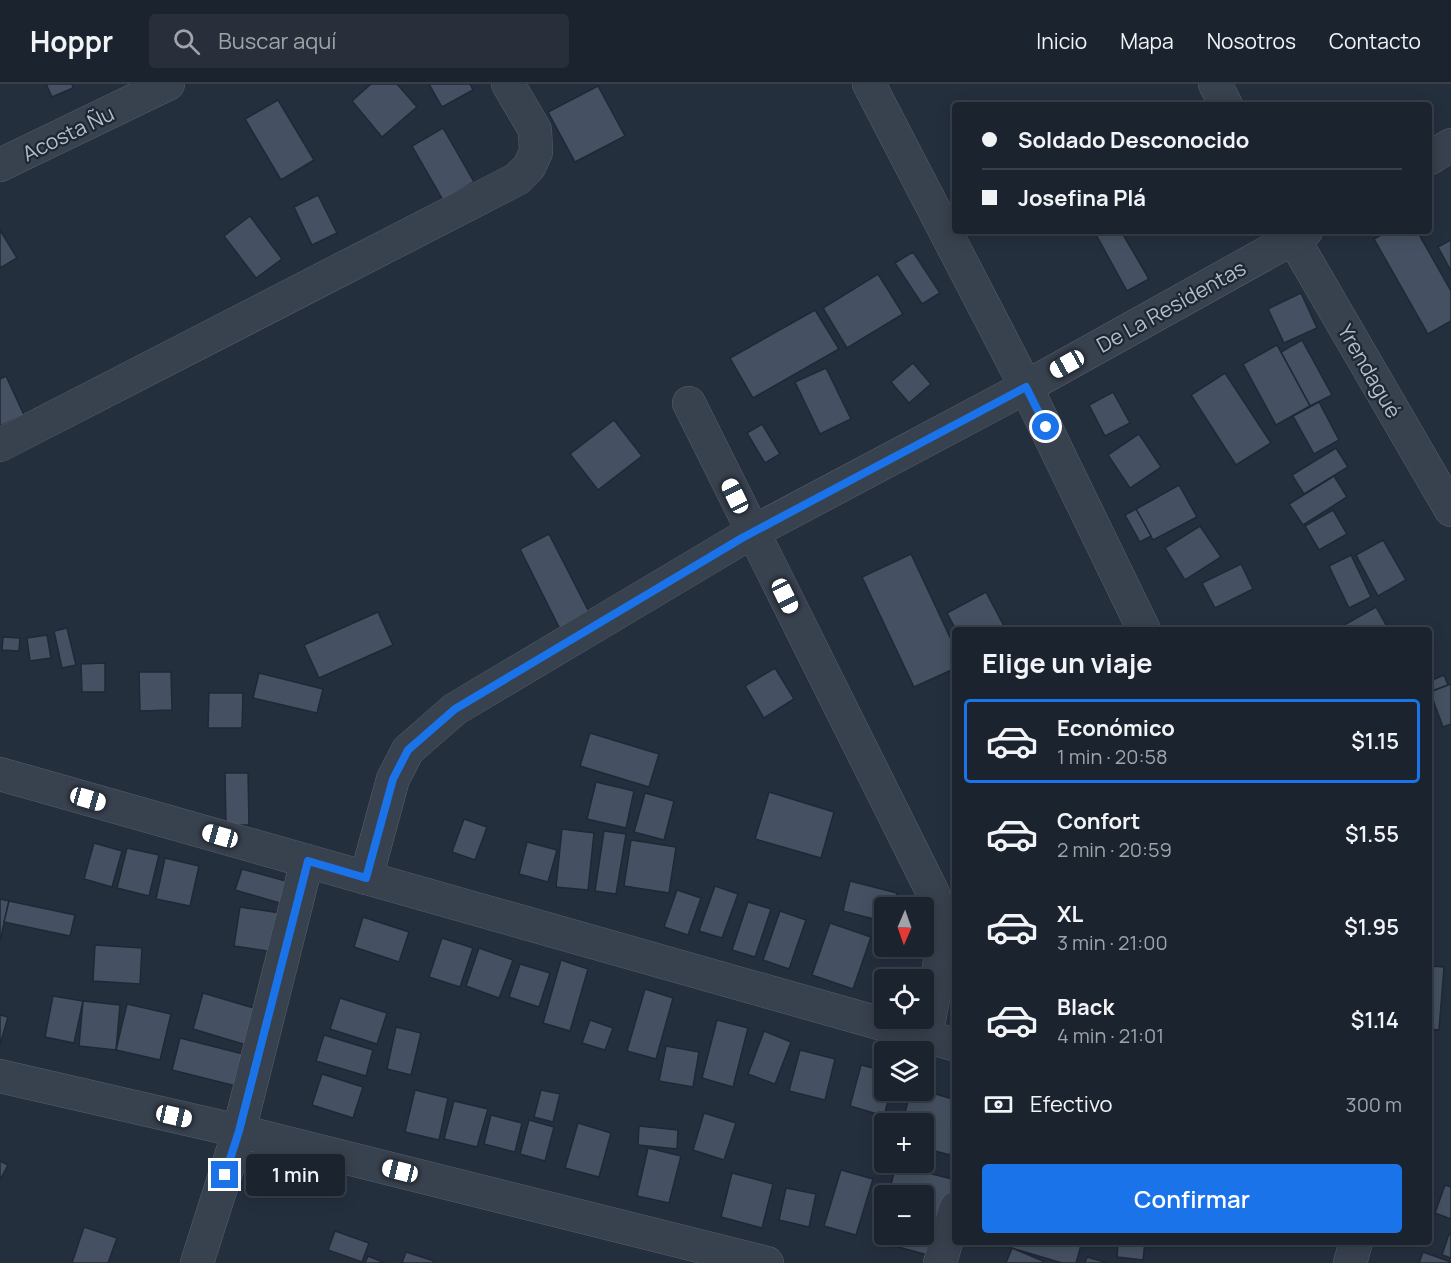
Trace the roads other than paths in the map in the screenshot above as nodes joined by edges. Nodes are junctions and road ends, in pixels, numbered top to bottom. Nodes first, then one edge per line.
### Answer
1 (168, 84) edge
2 (508, 84) edge
3 (869, 84) edge
4 (1215, 84) edge
5 (1224, 102) edge
6 (1451, 146) edge
7 (1432, 157) edge
8 (0, 165) edge
9 (1296, 234) edge
10 (1026, 387) junction
11 (689, 404) dead end
12 (0, 444) edge
13 (1451, 510) edge
14 (753, 532) junction
15 (1143, 627) edge
16 (0, 774) edge
17 (308, 861) junction
18 (366, 878) junction
19 (941, 1041) edge
20 (0, 1076) edge
21 (239, 1131) junction
22 (952, 1222) edge
23 (1355, 1245) edge
24 (197, 1263) edge
25 (767, 1263) edge
26 (940, 1263) edge
27 (1350, 1263) edge

1 - 8 street, Acosta Ñu
2 - 12 street
3 - 10 street
4 - 5 street
6 - 7 street
9 - 10 street, De La Residentas
9 - 13 street, Yrendagué
10 - 14 street, De La Residentas
10 - 15 street
11 - 14 street
14 - 18 street, De La Residentas
14 - 19 street
16 - 17 street
17 - 18 street
17 - 21 street
18 - 19 street
20 - 21 street
21 - 24 street
21 - 25 street
22 - 26 street
23 - 27 street

